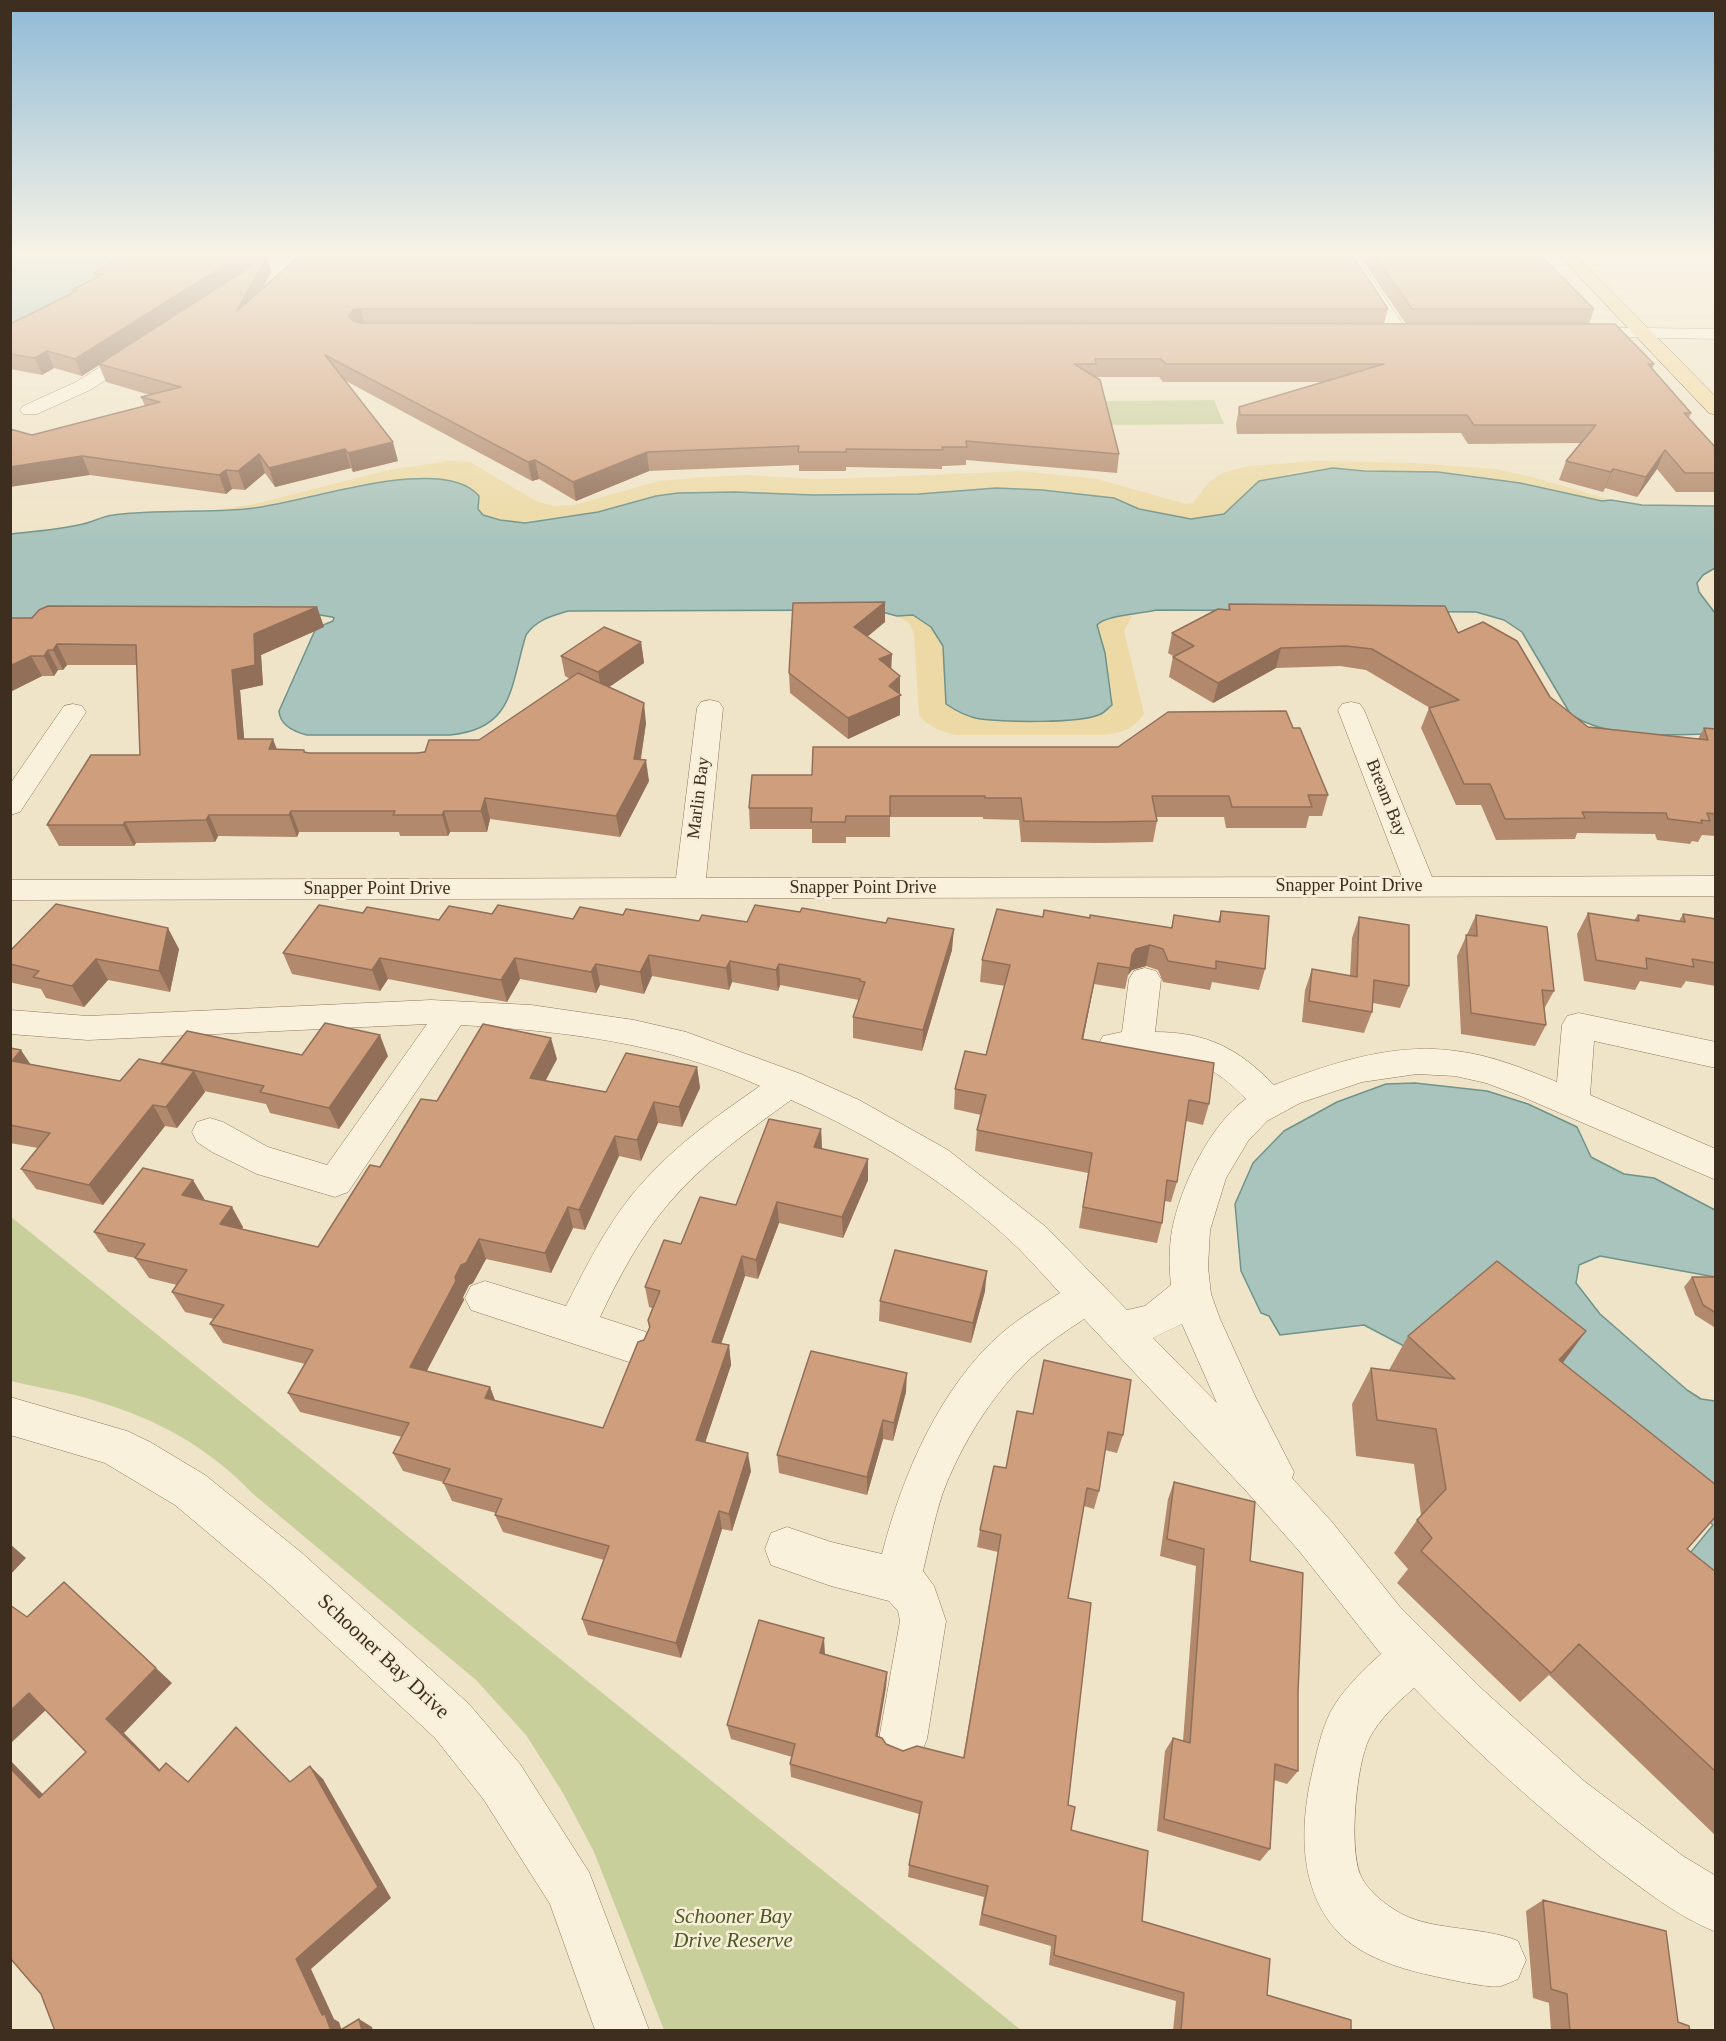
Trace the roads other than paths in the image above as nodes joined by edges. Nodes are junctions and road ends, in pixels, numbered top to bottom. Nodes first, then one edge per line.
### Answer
1 (139, 350) edge
2 (1658, 350) edge
3 (1716, 409) edge
4 (30, 410) dead end
5 (710, 708) dead end
6 (1351, 710) dead end
7 (73, 712) dead end
8 (10, 806) edge
9 (1421, 886) junction
10 (1716, 886) edge
11 (690, 889) junction
12 (10, 890) edge
13 (1145, 979) dead end
14 (452, 1013) junction
15 (10, 1022) edge
16 (1716, 1055) edge
17 (789, 1083) junction
18 (1269, 1101) junction
19 (1572, 1102) junction
20 (210, 1132) dead end
21 (1716, 1166) edge
22 (1190, 1290) junction
23 (1087, 1295) junction
24 (485, 1298) dead end
25 (575, 1328) junction
26 (1118, 1329) junction
27 (632, 1345) dead end
28 (10, 1416) edge
29 (1316, 1537) junction
30 (787, 1550) dead end
31 (898, 1581) junction
32 (1414, 1656) junction
33 (903, 1739) dead end
34 (1716, 1906) edge
35 (1499, 1959) dead end
36 (622, 2031) edge

1 - 4 street
2 - 3 main road
5 - 11 street, Marlin Bay
6 - 9 street, Bream Bay
7 - 8 street
9 - 10 street, Snapper Point Drive
9 - 11 street, Snapper Point Drive
11 - 12 street, Snapper Point Drive
13 - 18 street
14 - 15 street
14 - 17 street
14 - 20 street
16 - 19 street
17 - 23 street
17 - 25 street
18 - 19 street
18 - 22 street
19 - 21 street
22 - 26 street
22 - 29 street
23 - 26 street
23 - 31 street
24 - 25 street
25 - 27 street
26 - 29 street
28 - 36 street, Schooner Bay Drive
29 - 32 street
30 - 31 street
31 - 33 street
32 - 34 street
32 - 35 street

